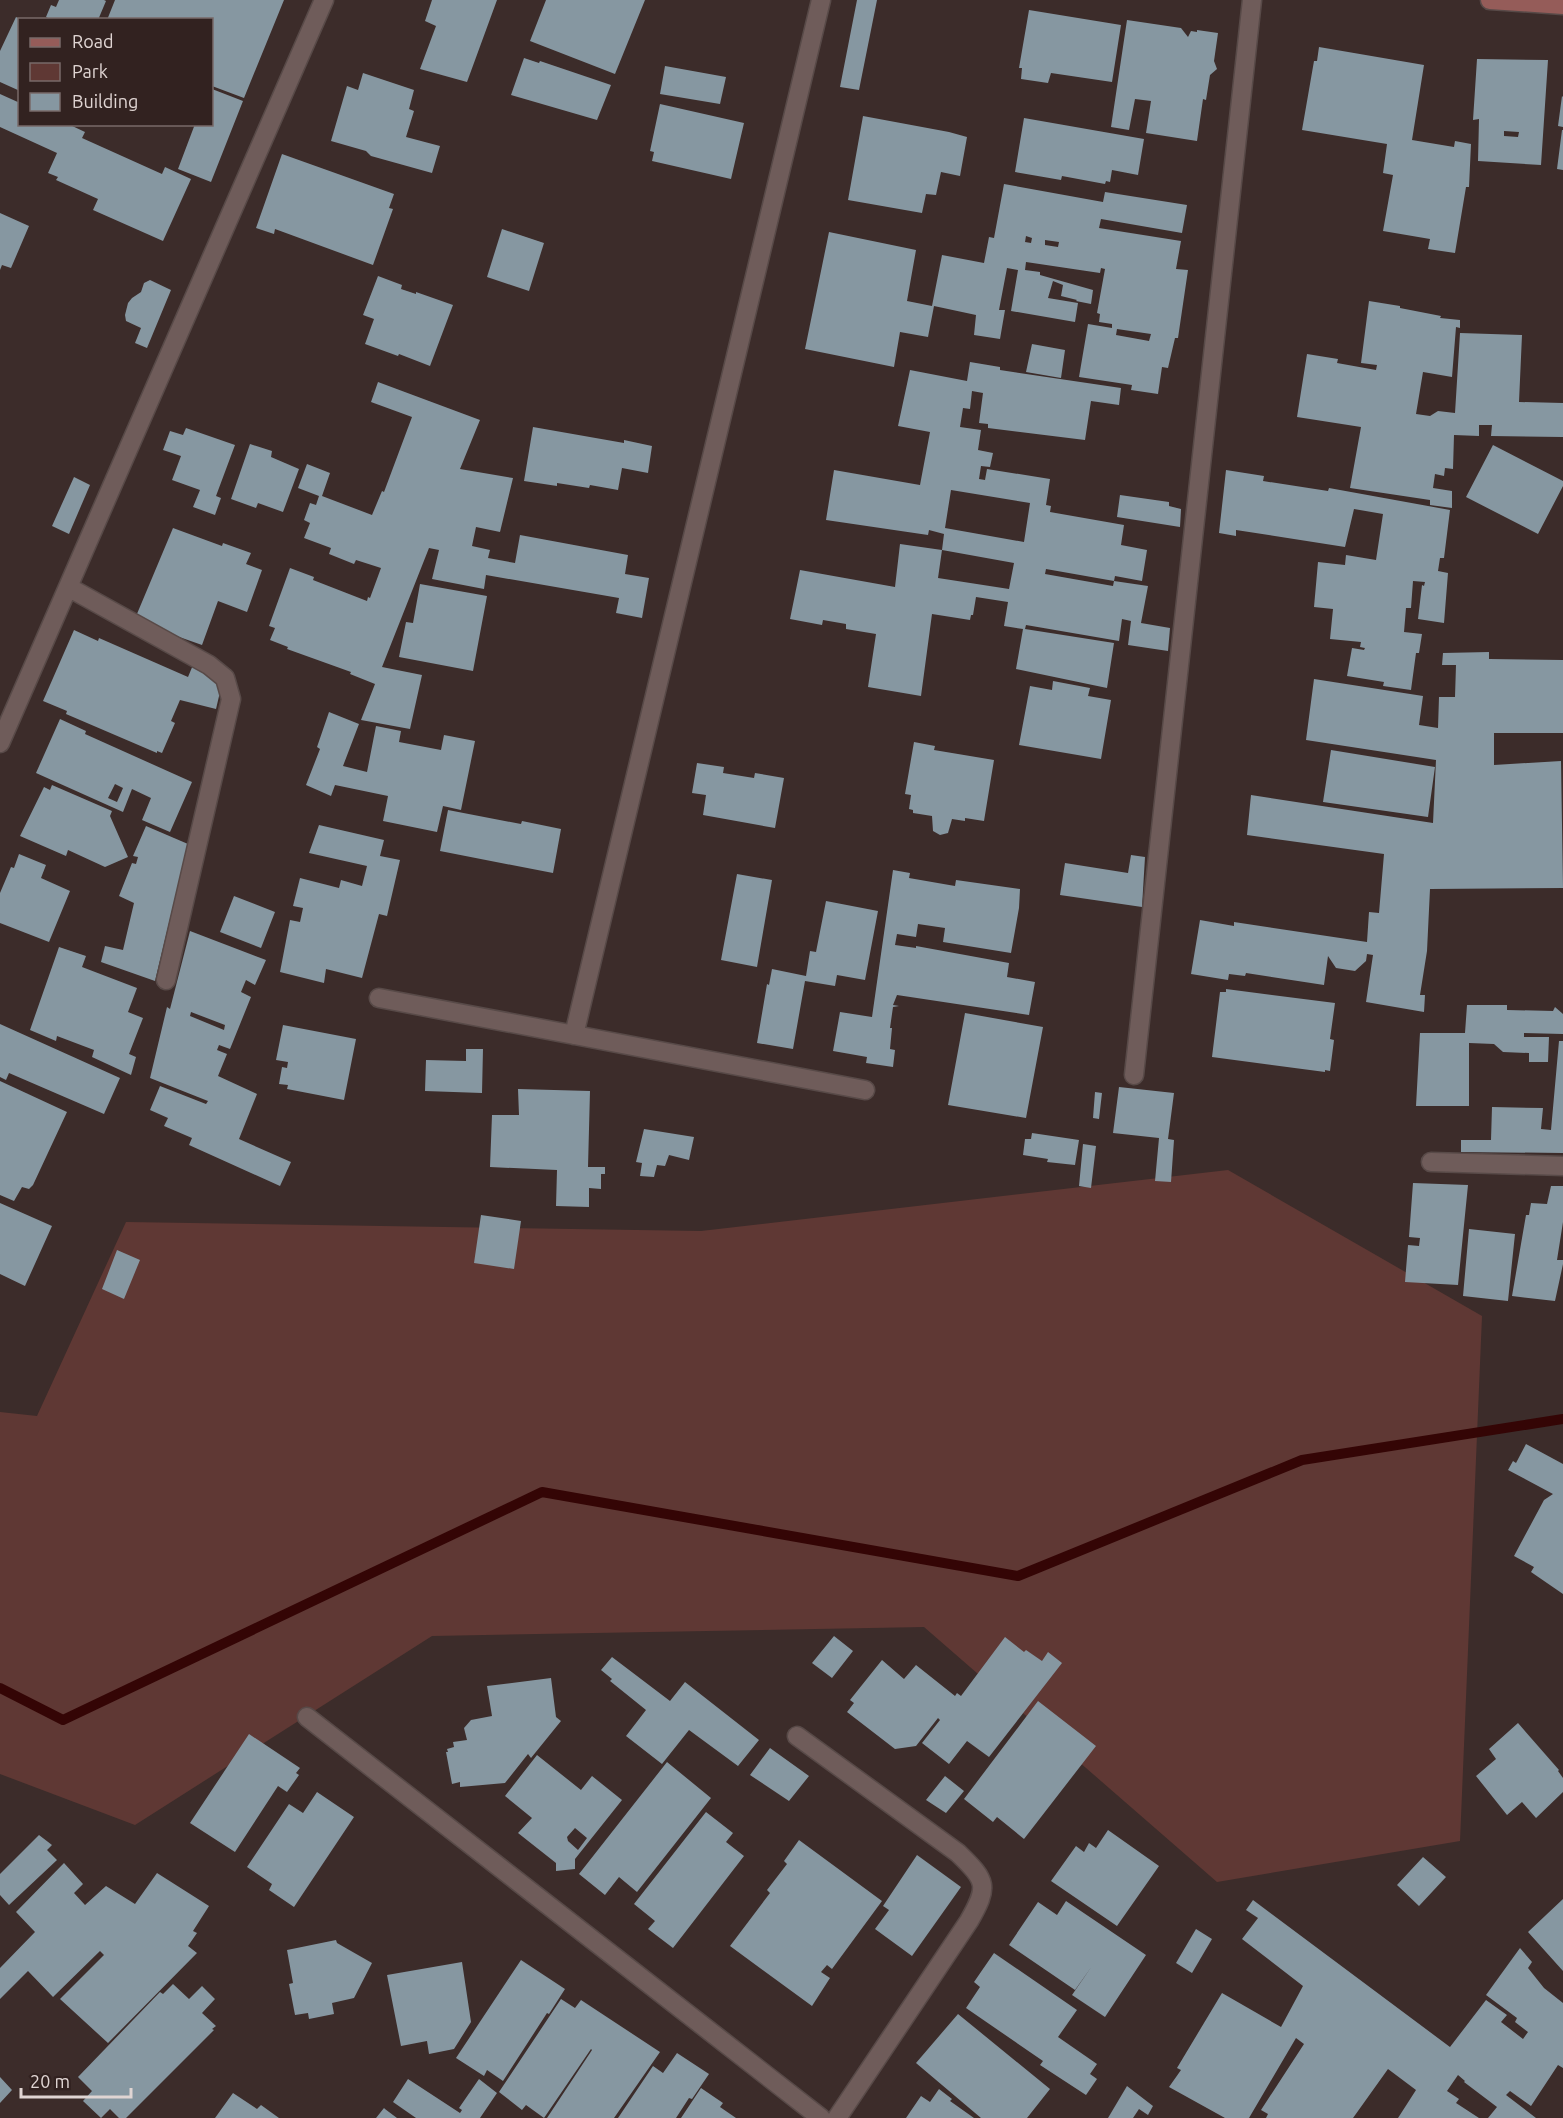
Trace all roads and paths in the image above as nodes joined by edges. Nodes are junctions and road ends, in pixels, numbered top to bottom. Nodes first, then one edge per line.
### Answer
1 (324, 0) edge
2 (821, 0) edge
3 (1252, 0) edge
4 (1490, 0) edge
5 (1563, 5) edge
6 (68, 588) junction
7 (0, 743) edge
8 (166, 980) dead end
9 (379, 998) dead end
10 (574, 1035) junction
11 (1134, 1075) dead end
12 (865, 1090) dead end
13 (1431, 1162) dead end
14 (1563, 1166) edge
15 (307, 1717) dead end
16 (797, 1736) dead end
17 (821, 2118) edge
18 (837, 2118) edge

1 - 6 street
2 - 10 street
3 - 11 street
4 - 5 street
6 - 7 street
6 - 8 street
9 - 10 street
10 - 12 street
13 - 14 street
15 - 17 street
16 - 18 street

